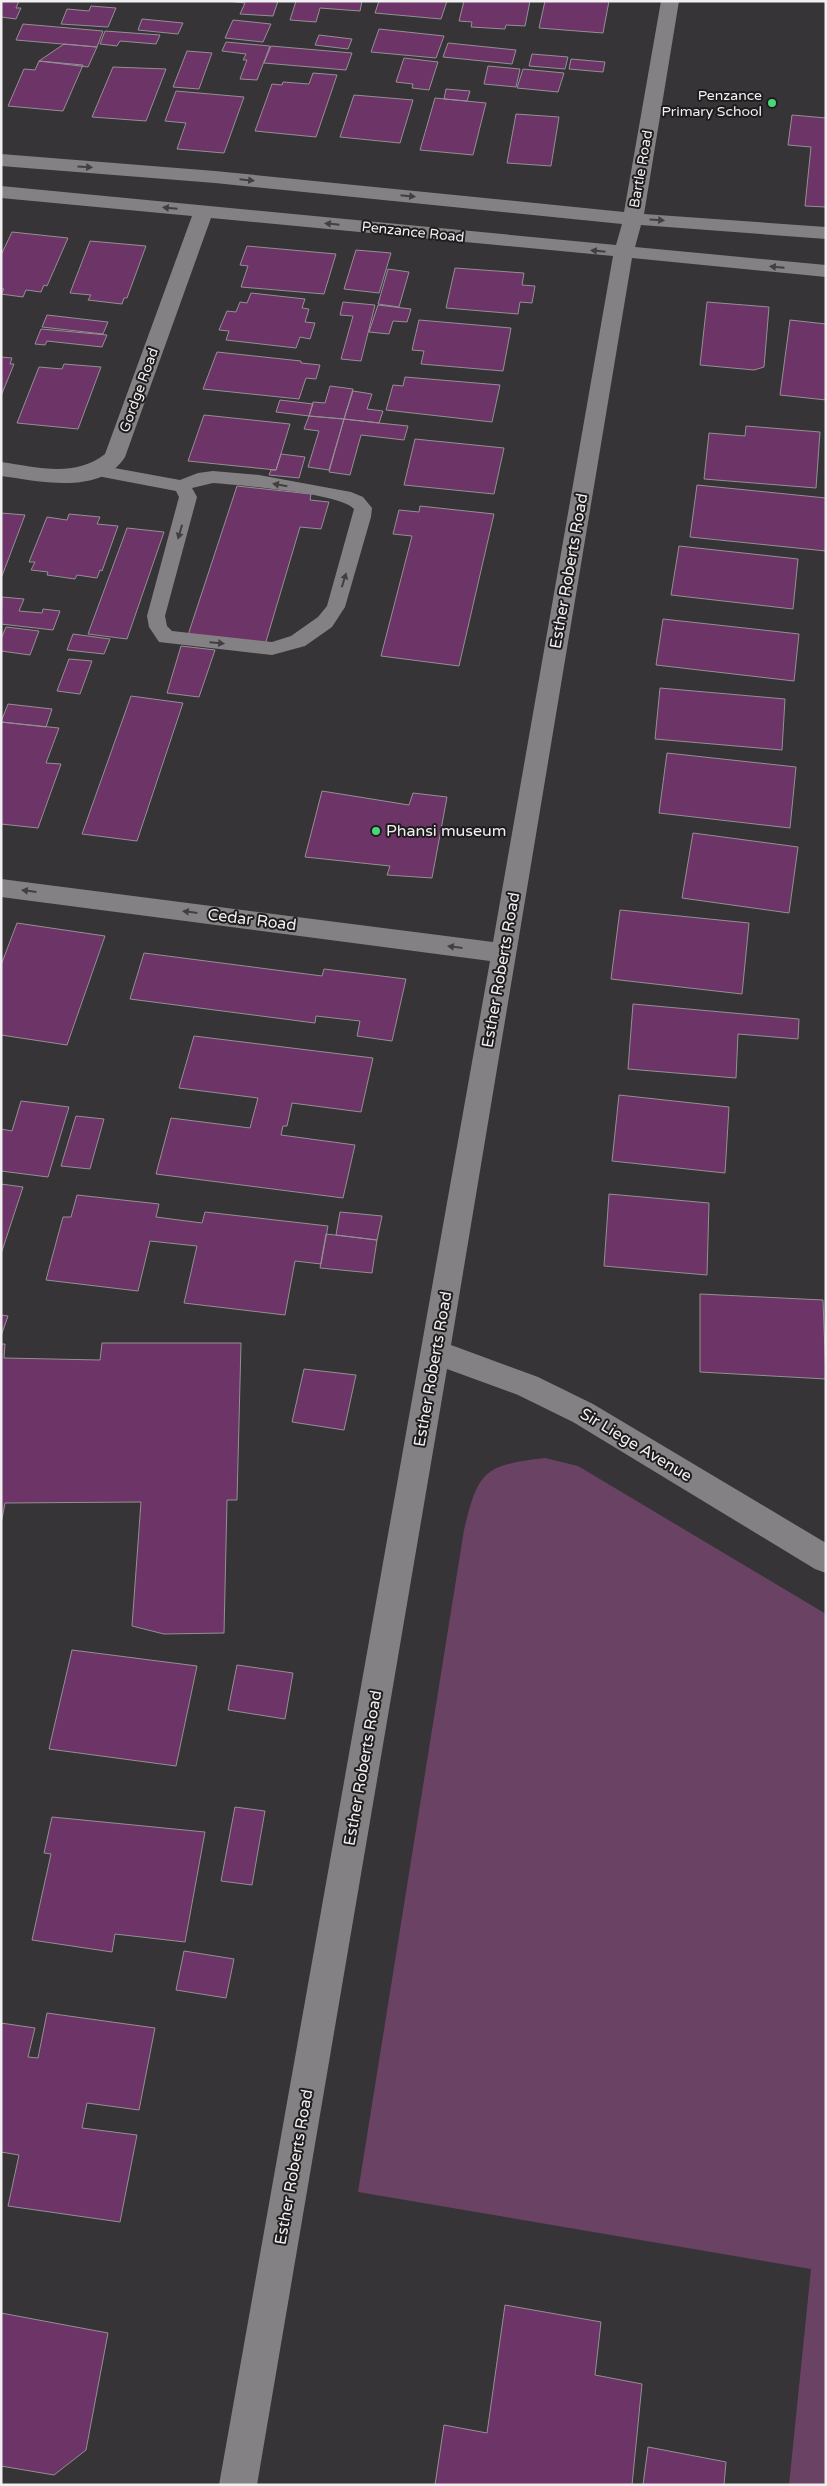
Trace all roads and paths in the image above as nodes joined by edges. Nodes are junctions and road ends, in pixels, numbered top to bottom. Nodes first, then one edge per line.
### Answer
1 (670, 1) edge
2 (1, 160) edge
3 (60, 165) junction
4 (1, 192) edge
5 (42, 196) junction
6 (204, 211) junction
7 (633, 219) junction
8 (826, 233) edge
9 (623, 253) junction
10 (826, 271) edge
11 (1, 469) edge
12 (98, 472) junction
13 (182, 486) junction
14 (1, 888) edge
15 (504, 953) junction
16 (436, 1352) junction
17 (826, 1559) edge
18 (238, 2485) edge

1 - 7 street, Bartle Road
2 - 3 street
3 - 5 street
3 -> 7 street
4 - 5 street, Penzance Road
6 -> 5 street, Penzance Road
9 -> 6 street, Penzance Road
6 - 12 street, Gordge Road
7 -> 8 street
7 - 9 street, Bartle Road
10 -> 9 street, Penzance Road
9 - 15 street, Esther Roberts Road
11 - 12 street
12 - 13 lane
13 -> 13 lane
15 -> 14 street, Cedar Road
15 - 16 street, Esther Roberts Road
16 - 17 street, Sir Liege Avenue
16 - 18 street, Esther Roberts Road

